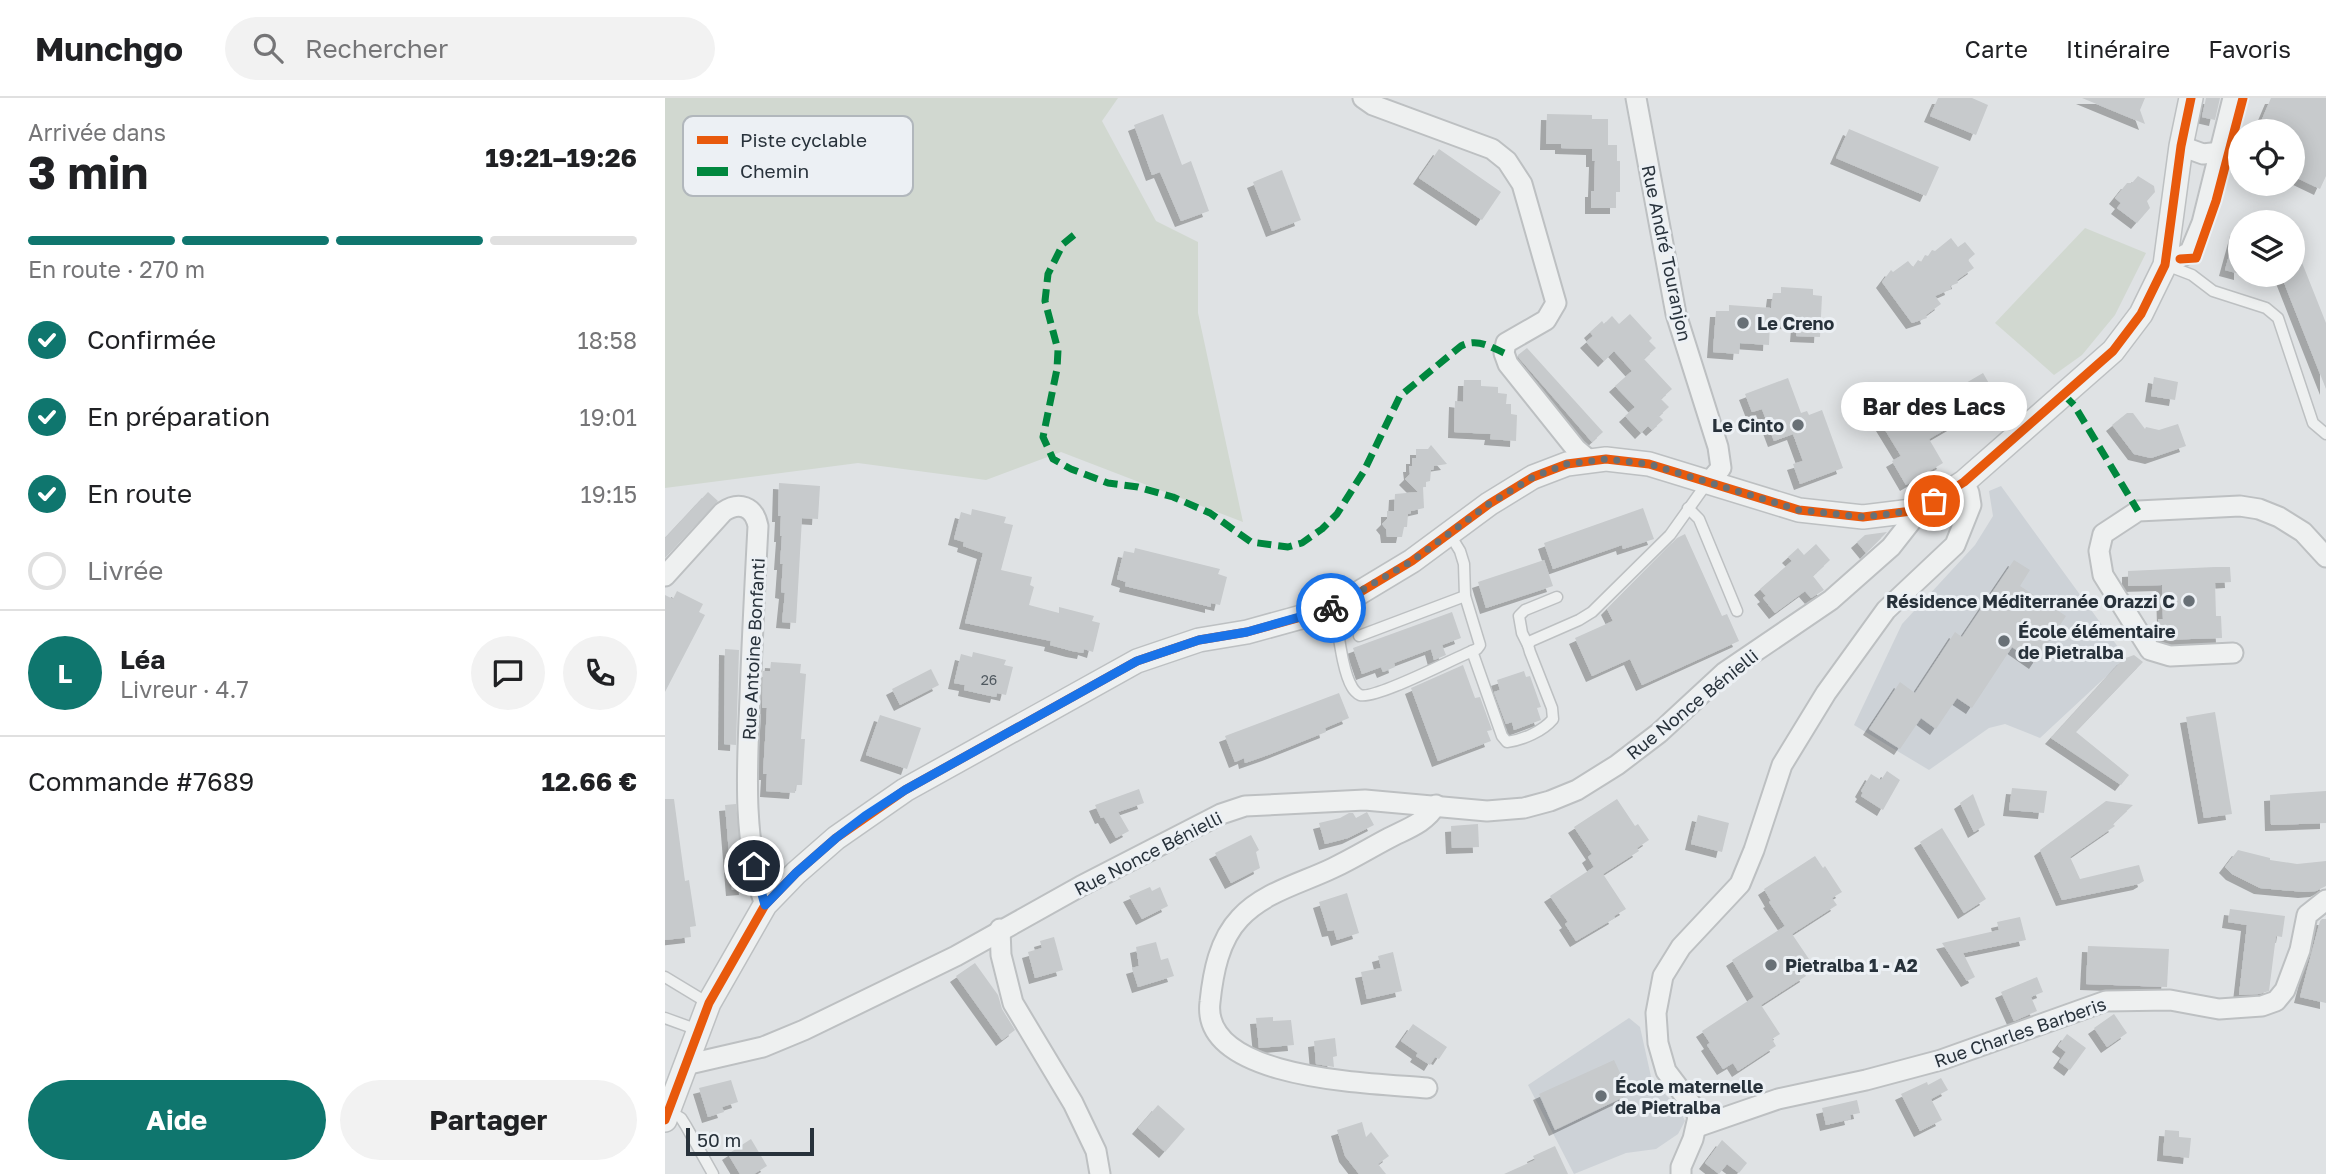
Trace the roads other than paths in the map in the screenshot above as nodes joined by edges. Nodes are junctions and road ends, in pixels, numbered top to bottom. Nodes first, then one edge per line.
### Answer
1 (1363, 98) edge
2 (1636, 98) edge
3 (2190, 98) edge
4 (2233, 98) edge
5 (2181, 146) junction
6 (2221, 152) junction
7 (2165, 265) junction
8 (2326, 434) edge
9 (1590, 461) junction
10 (1964, 482) junction
11 (1708, 483) junction
12 (1688, 508) junction
13 (1920, 510) junction
14 (1449, 533) junction
15 (2326, 557) edge
16 (665, 576) edge
17 (1465, 596) junction
18 (1557, 597) dead end
19 (1334, 607) junction
20 (1737, 611) dead end
21 (1359, 636) dead end
22 (1528, 645) junction
23 (1472, 651) junction
24 (2233, 653) dead end
25 (1436, 805) junction
26 (2326, 900) edge
27 (765, 905) junction
28 (1000, 929) junction
29 (665, 977) edge
30 (709, 1003) junction
31 (665, 1018) edge
32 (698, 1030) junction
33 (676, 1076) edge
34 (1427, 1088) dead end
35 (667, 1115) edge
36 (1697, 1127) junction
37 (1675, 1172) edge
38 (713, 1174) edge
39 (1100, 1174) edge

1 - 9 street
2 - 11 street, Rue André Touranjon
3 - 5 street
4 - 6 street
5 - 6 street
5 - 7 street
6 - 7 street
7 - 8 lane
7 - 10 street
9 - 11 street
9 - 14 street
10 - 13 street
10 - 36 street
11 - 12 lane
11 - 13 street
12 - 20 lane
12 - 22 lane
13 - 25 street, Rue Nonce Bénielli
14 - 17 lane
14 - 19 street
15 - 24 street
16 - 27 street, Rue Antoine Bonfanti
17 - 21 lane
17 - 23 lane
18 - 22 lane
19 - 23 lane
19 - 27 street
22 - 23 lane
25 - 28 street, Rue Nonce Bénielli
25 - 34 street
26 - 36 street, Rue Charles Barberis
27 - 30 street
28 - 33 street, Rue Nonce Bénielli
28 - 39 street
29 - 30 lane
30 - 32 street
31 - 32 lane
32 - 33 street
33 - 35 street
35 - 38 lane
36 - 37 street

